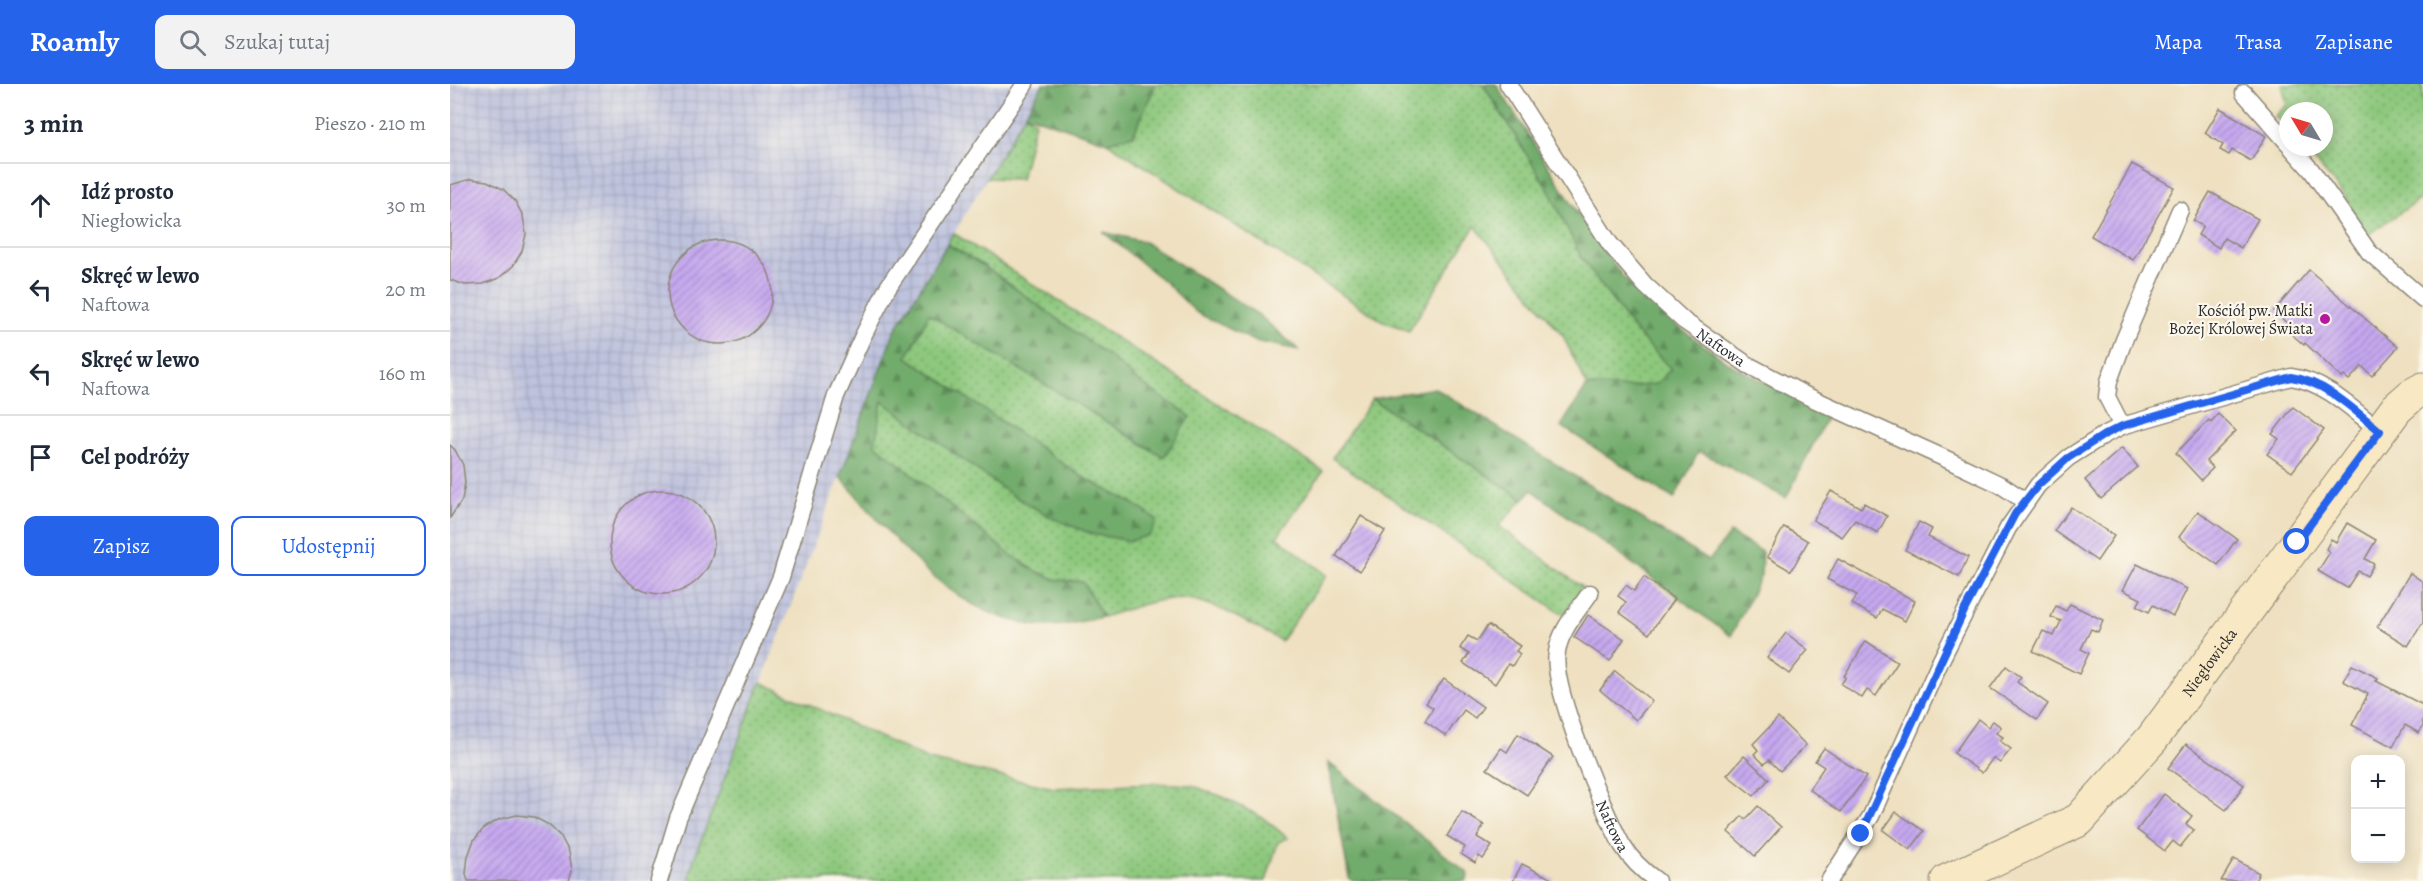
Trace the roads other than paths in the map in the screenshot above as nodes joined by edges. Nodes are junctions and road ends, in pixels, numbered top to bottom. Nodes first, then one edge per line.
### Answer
1 (1025, 84) edge
2 (1508, 84) edge
3 (2244, 93) dead end
4 (2279, 133) edge
5 (2299, 156) edge
6 (2180, 210) dead end
7 (2423, 299) edge
8 (2423, 389) edge
9 (2122, 426) junction
10 (2380, 431) junction
11 (2025, 501) junction
12 (1590, 593) dead end
13 (659, 881) edge
14 (1657, 881) edge
15 (1829, 881) edge
16 (1947, 881) edge

1 - 13 lane
2 - 11 lane, Naftowa
3 - 4 lane
5 - 7 lane
6 - 9 lane
8 - 10 street, Niegłowicka
9 - 10 lane
9 - 11 lane
10 - 16 street, Niegłowicka
11 - 15 lane
12 - 14 lane, Naftowa

